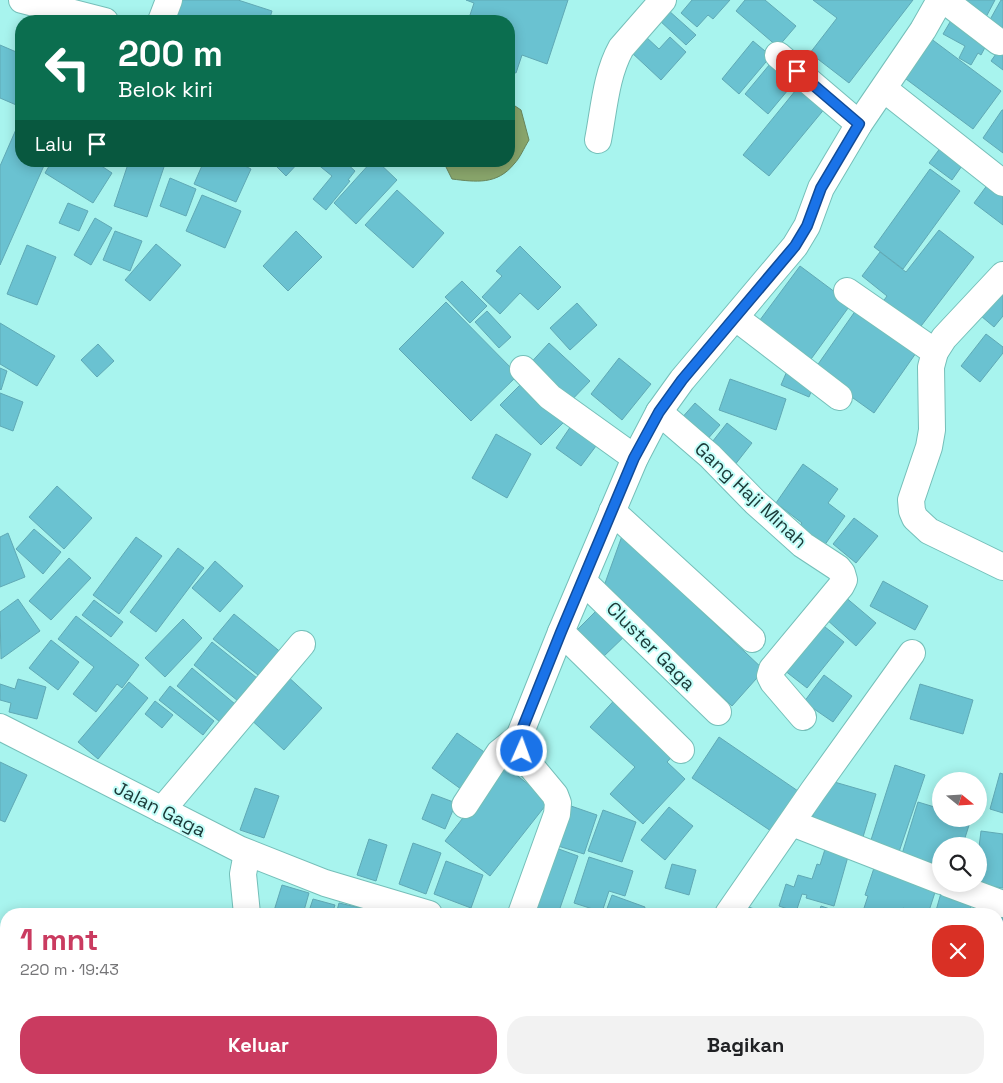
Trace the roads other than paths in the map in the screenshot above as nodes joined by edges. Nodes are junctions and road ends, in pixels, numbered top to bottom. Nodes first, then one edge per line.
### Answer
1 (169, 0) edge
2 (663, 0) edge
3 (940, 0) edge
4 (944, 0) edge
5 (32, 1) edge
6 (83, 15) edge
7 (163, 15) edge
8 (999, 42) dead end
9 (778, 55) dead end
10 (884, 89) junction
11 (859, 124) junction
12 (598, 140) dead end
13 (1003, 183) edge
14 (1003, 275) edge
15 (847, 291) dead end
16 (736, 318) junction
17 (934, 352) junction
18 (523, 369) dead end
19 (839, 397) dead end
20 (659, 412) junction
21 (634, 458) junction
22 (612, 511) junction
23 (1003, 566) edge
24 (583, 580) junction
25 (561, 632) junction
26 (752, 639) dead end
27 (302, 644) dead end
28 (912, 653) dead end
29 (718, 712) dead end
30 (804, 718) dead end
31 (0, 726) edge
32 (519, 737) junction
33 (681, 750) dead end
34 (465, 805) dead end
35 (162, 810) junction
36 (792, 823) junction
37 (248, 853) junction
38 (932, 877) edge
39 (971, 892) edge
40 (1003, 904) edge
41 (246, 908) edge
42 (410, 908) edge
43 (523, 908) edge
44 (732, 908) edge

1 - 7 street
2 - 12 street
3 - 10 street
4 - 8 street
5 - 6 street
9 - 11 street
10 - 11 street
10 - 13 street
11 - 16 street
14 - 17 street
15 - 17 street
16 - 19 street
16 - 20 street
17 - 23 street
18 - 21 street
20 - 21 street
20 - 30 street, Gang Haji Minah
21 - 22 street
22 - 24 street
22 - 26 street
24 - 25 street
24 - 29 street, Cluster Gaga
25 - 32 street
25 - 33 street
27 - 35 street
28 - 36 street
31 - 35 street, Jalan Gaga
32 - 34 street
32 - 43 street
35 - 37 street, Jalan Gaga
36 - 38 street
36 - 44 street
37 - 41 street
37 - 42 street, Jalan Gaga
39 - 40 street

